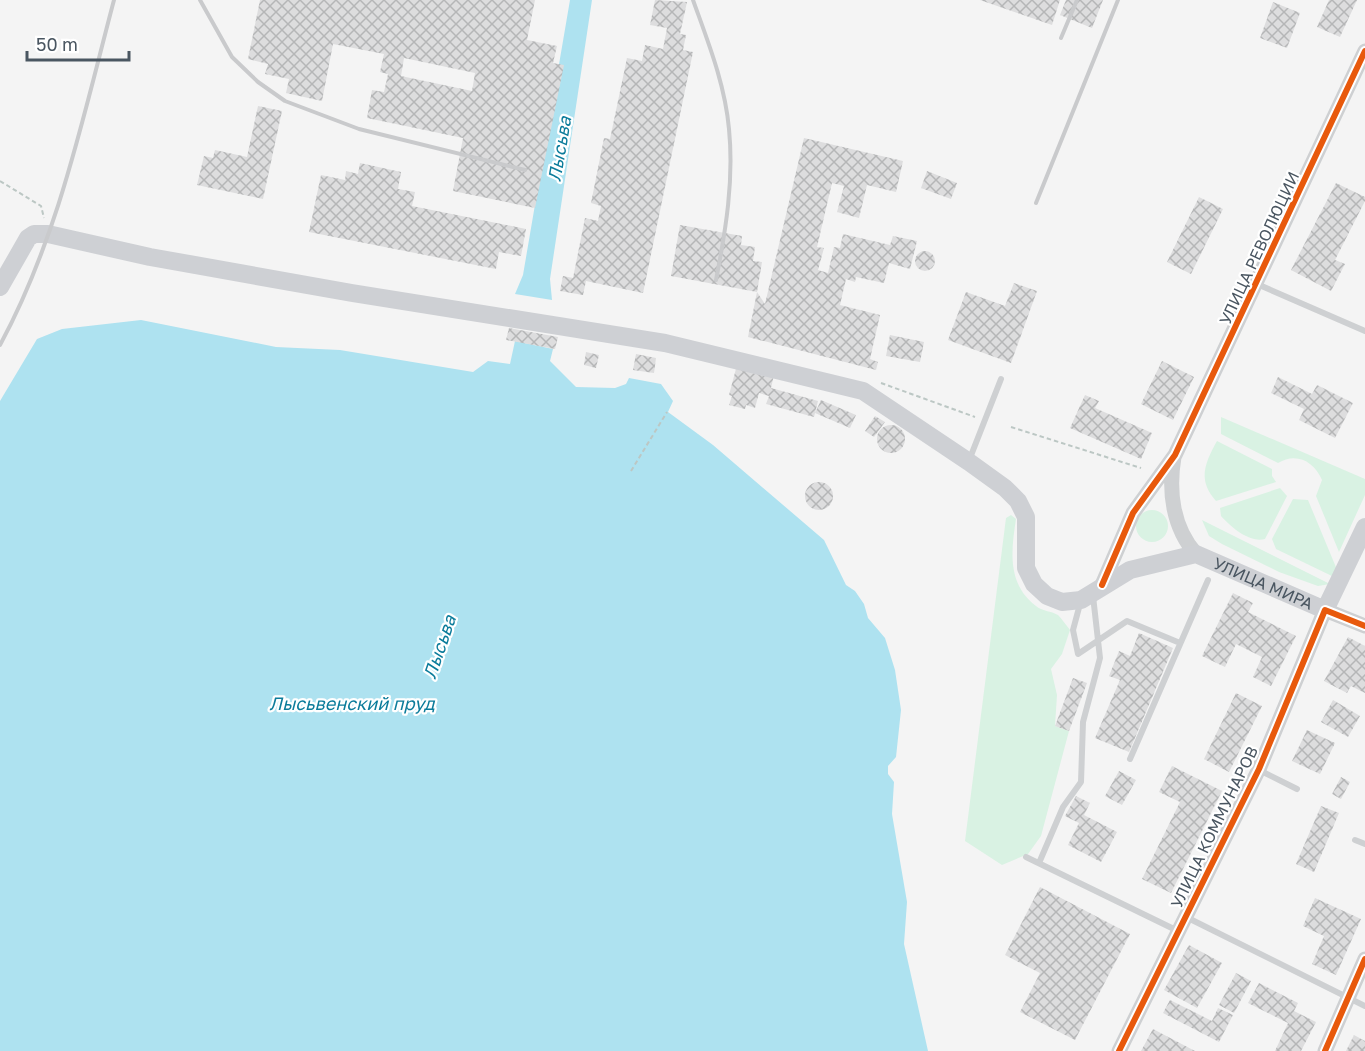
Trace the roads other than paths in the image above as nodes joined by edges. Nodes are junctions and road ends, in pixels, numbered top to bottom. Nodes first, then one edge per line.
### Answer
1 (1365, 51) edge
2 (1257, 284) junction
3 (0, 287) edge
4 (1365, 331) edge
5 (1000, 379) dead end
6 (1175, 454) junction
7 (969, 462) junction
8 (1365, 527) edge
9 (1196, 554) junction
10 (1208, 580) dead end
11 (1092, 592) junction
12 (1325, 610) junction
13 (1365, 626) edge
14 (1098, 640) junction
15 (1180, 643) junction
16 (1130, 759) dead end
17 (1258, 769) junction
18 (1297, 789) dead end
19 (1355, 840) dead end
20 (1365, 844) edge
21 (1026, 857) dead end
22 (1039, 863) junction
23 (1182, 924) junction
24 (1365, 958) edge
25 (1348, 998) junction
26 (1365, 1006) edge
27 (1119, 1051) edge
28 (1325, 1051) edge

1 - 2 street, УЛИЦА РЕВОЛЮЦИИ
2 - 4 lane
2 - 6 street, УЛИЦА РЕВОЛЮЦИИ
3 - 7 main road
5 - 7 lane
6 - 9 street
6 - 11 street
7 - 11 main road
8 - 12 main road, УЛИЦА КОММУНАРОВ
9 - 11 main road
9 - 12 main road, УЛИЦА МИРА
10 - 15 lane
11 - 14 lane
11 - 14 lane
12 - 13 street, УЛИЦА МИРА
12 - 17 street, УЛИЦА КОММУНАРОВ
14 - 15 lane
14 - 22 lane
15 - 16 lane
17 - 18 lane
17 - 23 street, УЛИЦА КОММУНАРОВ
19 - 20 lane
21 - 22 lane
22 - 23 lane
23 - 25 lane
23 - 27 street, УЛИЦА КОММУНАРОВ
24 - 25 street
25 - 26 lane
25 - 28 street

